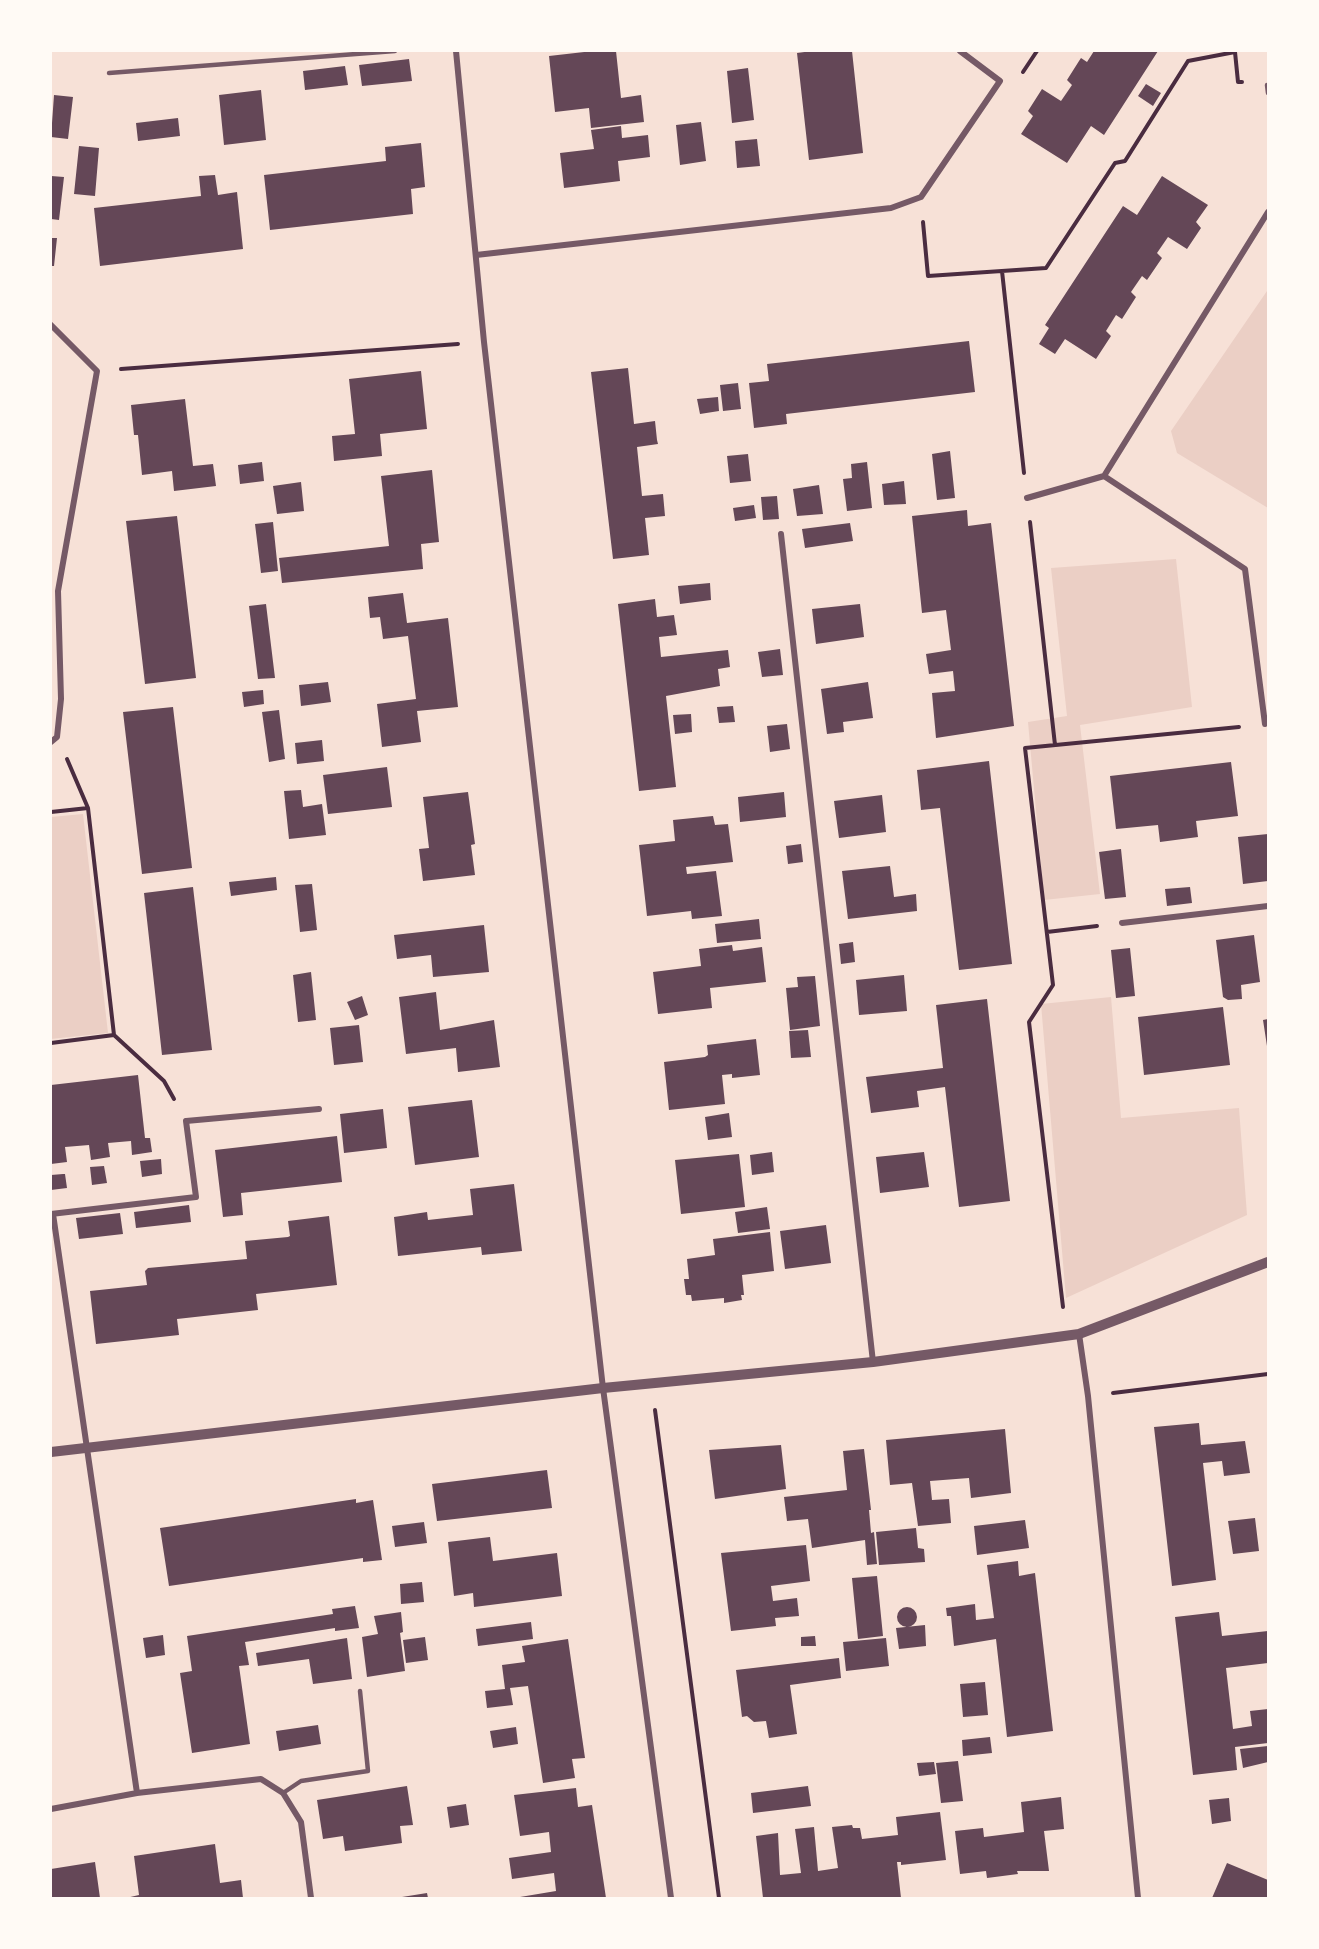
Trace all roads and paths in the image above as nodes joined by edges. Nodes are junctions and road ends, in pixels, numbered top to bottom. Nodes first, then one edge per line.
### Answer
1 (395, 51) edge
2 (456, 51) edge
3 (960, 51) edge
4 (1234, 52) edge
5 (109, 73) dead end
6 (1267, 85) edge
7 (1268, 93) edge
8 (921, 197) junction
9 (1268, 212) edge
10 (476, 255) junction
11 (51, 325) edge
12 (484, 342) junction
13 (97, 371) junction
14 (1104, 476) junction
15 (1027, 498) dead end
16 (781, 534) dead end
17 (1265, 724) joint
18 (57, 736) junction
19 (51, 742) edge
20 (88, 808) junction
21 (51, 812) edge
22 (1268, 906) edge
23 (1122, 923) joint
24 (1047, 932) junction
25 (114, 1035) junction
26 (51, 1043) edge
27 (319, 1109) dead end
28 (186, 1121) junction
29 (52, 1214) edge
30 (1268, 1262) edge
31 (1079, 1334) junction
32 (873, 1362) junction
33 (1268, 1374) edge
34 (651, 1383) junction
35 (603, 1388) junction
36 (1088, 1396) junction
37 (85, 1447) junction
38 (51, 1452) edge
39 (360, 1690) dead end
40 (137, 1793) junction
41 (283, 1793) junction
42 (51, 1809) edge
43 (311, 1898) edge
44 (671, 1898) edge
45 (719, 1898) edge
46 (1138, 1898) edge

1 - 5 lane
2 - 10 street
3 - 8 street
4 - 8 path
6 - 7 lane
8 - 10 street
9 - 14 street
10 - 12 street
11 - 13 street
12 - 13 path
12 - 35 street
13 - 18 street
14 - 15 street
14 - 17 street
16 - 32 street
17 - 24 path
18 - 19 street
18 - 20 path
20 - 21 path
20 - 25 path
22 - 23 street
23 - 24 path
24 - 31 path
25 - 26 path
25 - 28 path
27 - 28 street
28 - 29 street
29 - 37 street
30 - 31 street
31 - 32 street
31 - 36 street
32 - 34 street
33 - 36 path
34 - 35 street
34 - 45 path
35 - 37 street
35 - 44 street
36 - 46 street
37 - 38 street
37 - 40 street
39 - 41 lane
40 - 41 street
40 - 42 street
41 - 43 street

